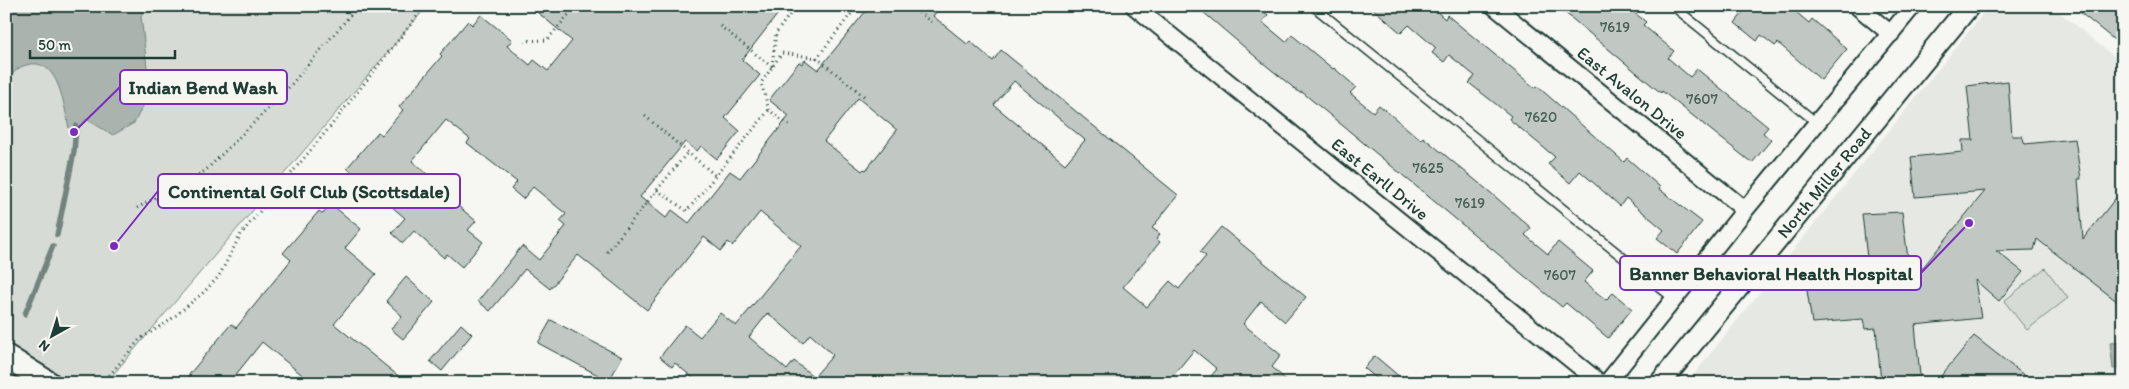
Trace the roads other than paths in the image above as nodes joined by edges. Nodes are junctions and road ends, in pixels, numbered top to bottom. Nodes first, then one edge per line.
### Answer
1 (1134, 6) edge
2 (1313, 6) edge
3 (1494, 6) edge
4 (1673, 6) edge
5 (1857, 6) edge
6 (1914, 6) edge
7 (1969, 6) edge
8 (1891, 34) junction
9 (1817, 123) junction
10 (1745, 210) junction
11 (1674, 299) junction
12 (6, 356) edge
13 (49, 383) edge
14 (1600, 383) edge
15 (1607, 383) edge
16 (1660, 383) edge

1 - 14 street, East Earll Drive
2 - 11 lane
3 - 10 street, East Avalon Drive
4 - 9 lane
5 - 8 street
6 - 8 street
7 - 16 street, North Miller Road
8 - 9 street
9 - 10 street
10 - 11 street
11 - 15 street
12 - 13 main road

